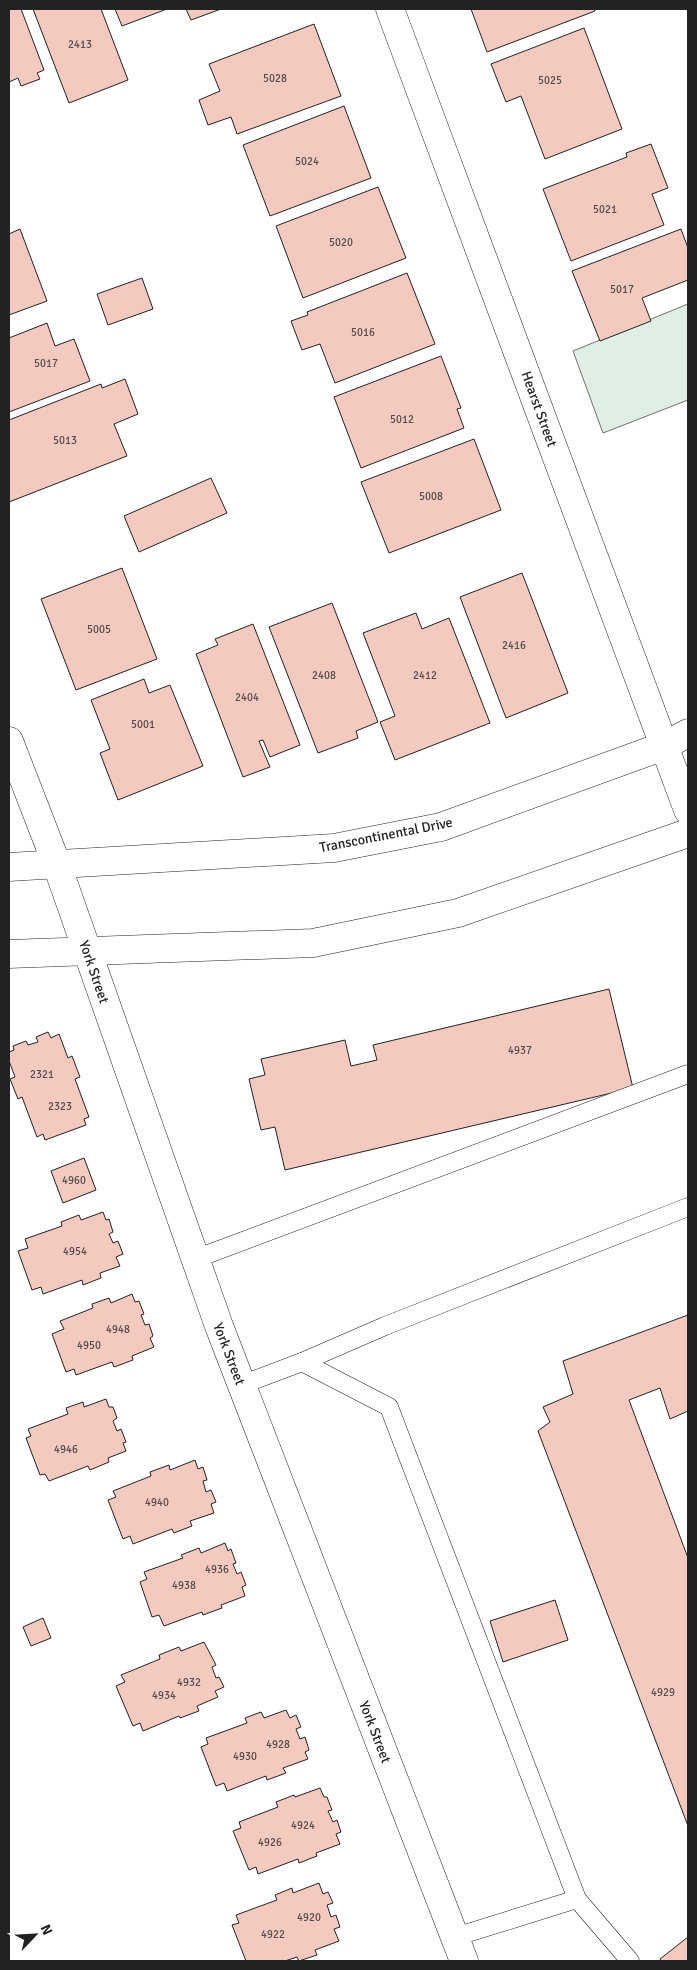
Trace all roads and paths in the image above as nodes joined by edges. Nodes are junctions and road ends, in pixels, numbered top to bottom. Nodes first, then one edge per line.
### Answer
1 (390, 9) edge
2 (688, 734) edge
3 (9, 741) edge
4 (664, 746) junction
5 (688, 810) edge
6 (688, 833) edge
7 (57, 865) junction
8 (9, 867) edge
9 (86, 950) junction
10 (9, 954) edge
11 (688, 1074) edge
12 (688, 1207) edge
13 (195, 1259) junction
14 (302, 1362) junction
15 (241, 1385) junction
16 (577, 1899) junction
17 (459, 1949) edge
18 (630, 1961) edge

1 - 4 street, Hearst Street
2 - 4 street, Transcontinental Drive
3 - 7 street, York Street
4 - 5 street, Hearst Street
4 - 7 street, Transcontinental Drive
6 - 9 street
7 - 8 street, Transcontinental Drive
7 - 9 street, York Street
9 - 10 street
9 - 13 street, York Street
11 - 13 lane
12 - 14 lane
13 - 15 street, York Street
14 - 15 lane
14 - 16 lane
15 - 17 street, York Street
16 - 17 lane
16 - 18 lane

